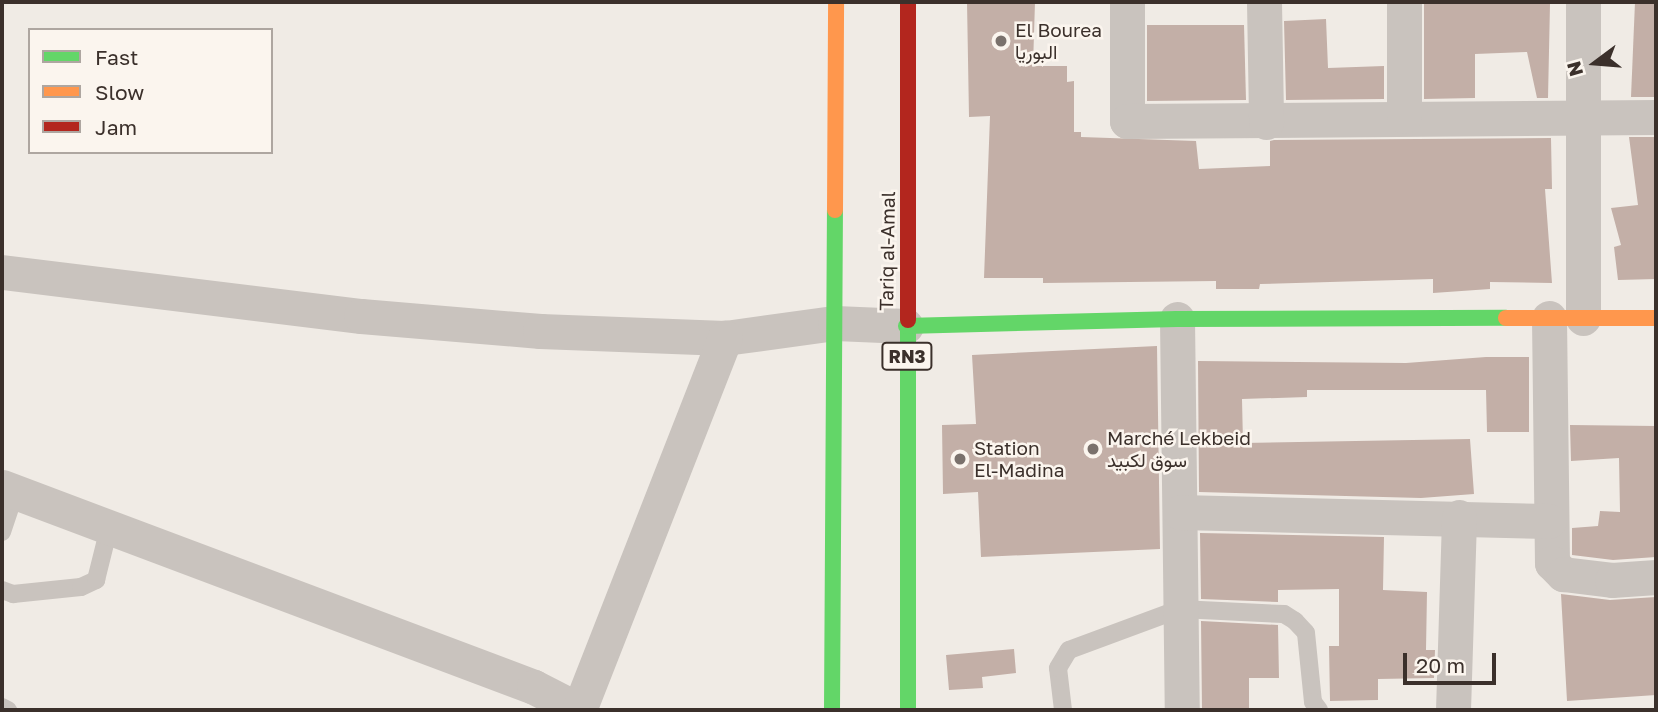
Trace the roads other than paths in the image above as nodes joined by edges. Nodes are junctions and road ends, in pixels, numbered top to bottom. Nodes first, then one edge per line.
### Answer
1 (836, 2) edge
2 (908, 2) edge
3 (1127, 2) edge
4 (1264, 2) edge
5 (1405, 2) edge
6 (1583, 2) edge
7 (1404, 116) junction
8 (1583, 117) junction
9 (1656, 117) edge
10 (1266, 122) junction
11 (2, 272) edge
12 (1549, 318) junction
13 (1583, 318) junction
14 (1656, 318) edge
15 (1177, 319) junction
16 (835, 323) junction
17 (906, 326) junction
18 (725, 338) junction
19 (8, 490) edge
20 (1180, 512) junction
21 (1459, 517) junction
22 (1549, 521) junction
23 (109, 528) junction
24 (2, 532) edge
25 (1656, 577) edge
26 (2, 590) edge
27 (1180, 609) junction
28 (2, 707) edge
29 (8, 710) edge
30 (579, 710) edge
31 (832, 710) edge
32 (908, 710) edge
33 (1063, 710) edge
34 (1182, 710) edge
35 (1319, 710) edge
36 (1453, 710) edge

1 - 16 main road
2 - 17 main road, Tariq al-Amal / RN3
3 - 10 street
4 - 10 street
5 - 7 street
6 - 8 street
7 - 8 street
7 - 10 street
8 - 9 street
8 - 13 street
11 - 18 street
12 - 13 main road
12 - 15 main road
12 - 22 street
13 - 14 main road
15 - 17 main road
15 - 20 street
16 - 17 street
16 - 18 street
16 - 31 main road
17 - 32 main road, Tariq al-Amal / RN3
18 - 30 street
19 - 23 street
19 - 24 lane
20 - 21 street
20 - 27 street
21 - 22 street
21 - 36 street
22 - 25 street
23 - 26 lane
23 - 30 street
27 - 33 lane
27 - 34 street
27 - 35 lane
28 - 29 lane

